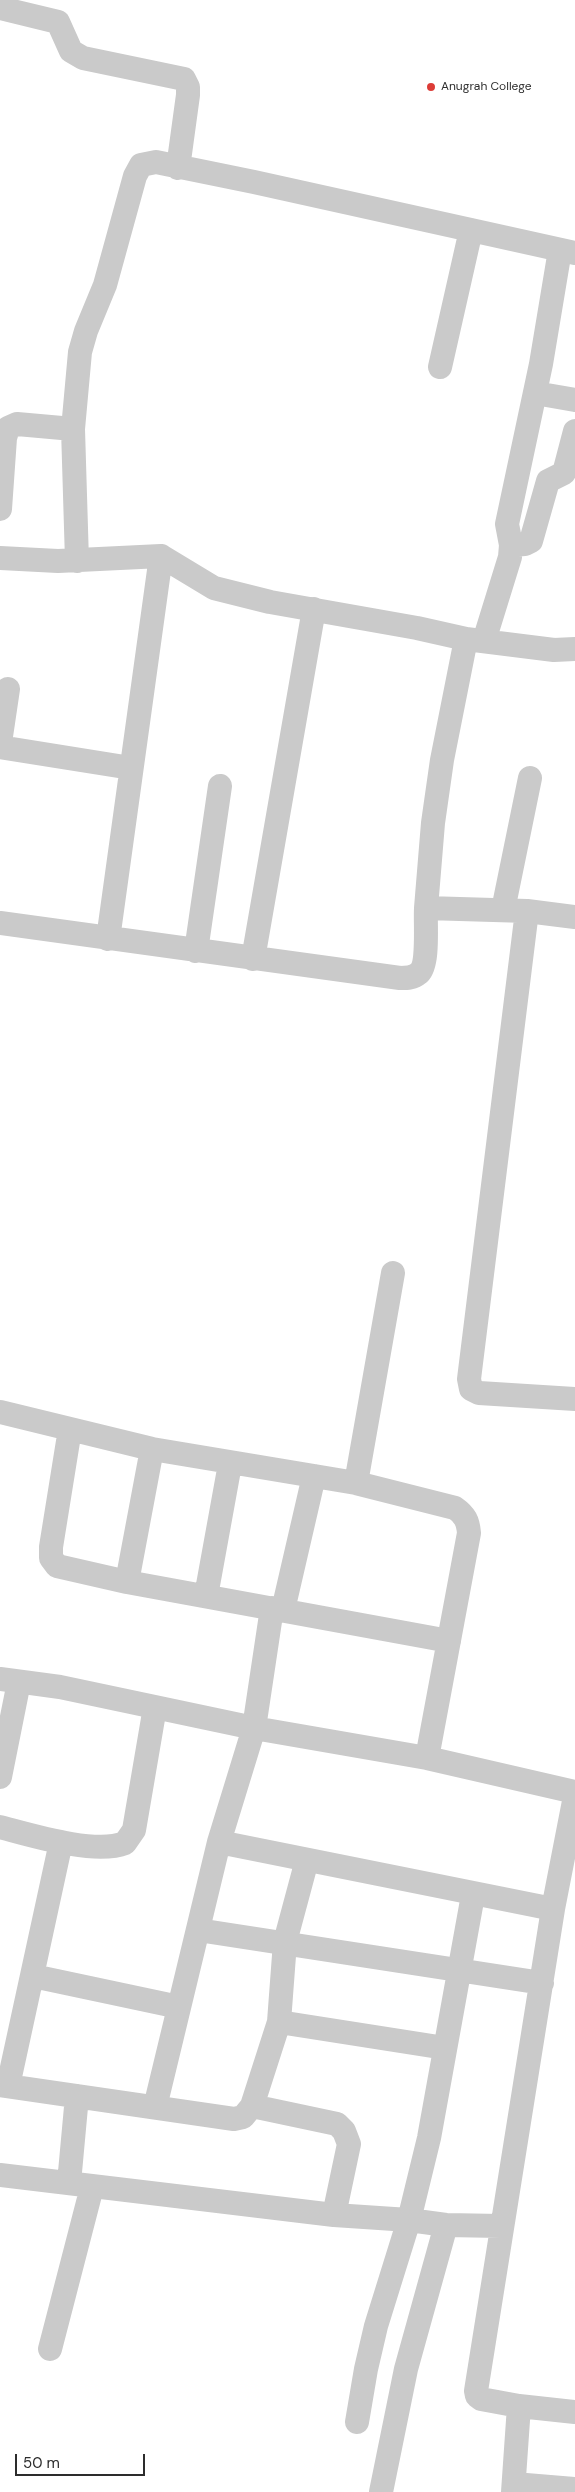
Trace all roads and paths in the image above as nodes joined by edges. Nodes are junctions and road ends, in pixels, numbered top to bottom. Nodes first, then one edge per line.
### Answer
1 (0, 8) edge
2 (178, 168) junction
3 (471, 230) junction
4 (568, 251) edge
5 (440, 366) dead end
6 (535, 393) junction
7 (575, 400) edge
8 (73, 429) junction
9 (575, 431) edge
10 (572, 460) edge
11 (0, 509) edge
12 (511, 545) junction
13 (161, 556) junction
14 (0, 558) edge
15 (77, 560) junction
16 (314, 610) junction
17 (475, 640) junction
18 (575, 650) edge
19 (8, 689) dead end
20 (0, 743) edge
21 (0, 747) edge
22 (131, 768) junction
23 (530, 778) dead end
24 (220, 786) dead end
25 (426, 908) junction
26 (502, 910) junction
27 (526, 911) junction
28 (575, 917) edge
29 (0, 924) edge
30 (108, 939) junction
31 (196, 951) junction
32 (253, 958) junction
33 (393, 1273) dead end
34 (575, 1400) edge
35 (0, 1412) edge
36 (70, 1429) junction
37 (152, 1449) junction
38 (230, 1464) junction
39 (314, 1476) junction
40 (356, 1483) junction
41 (127, 1582) junction
42 (206, 1596) junction
43 (278, 1609) junction
44 (449, 1640) junction
45 (9, 1680) edge
46 (155, 1707) junction
47 (254, 1728) junction
48 (427, 1758) junction
49 (0, 1776) edge
50 (575, 1792) edge
51 (575, 1796) edge
52 (0, 1827) edge
53 (61, 1842) junction
54 (219, 1842) junction
55 (307, 1860) junction
56 (473, 1895) junction
57 (553, 1910) junction
58 (198, 1930) junction
59 (285, 1942) junction
60 (460, 1970) junction
61 (33, 1976) junction
62 (542, 1983) junction
63 (179, 2007) junction
64 (279, 2022) junction
65 (445, 2048) junction
66 (4, 2086) edge
67 (77, 2096) junction
68 (252, 2106) junction
69 (155, 2107) junction
70 (0, 2175) edge
71 (81, 2185) junction
72 (334, 2215) junction
73 (410, 2220) junction
74 (446, 2225) junction
75 (501, 2226) junction
76 (50, 2348) dead end
77 (519, 2406) junction
78 (575, 2412) edge
79 (357, 2422) dead end
80 (513, 2488) edge
81 (575, 2489) edge
82 (381, 2492) edge

1 - 2 street
2 - 3 street
2 - 8 street
3 - 4 street
3 - 5 street
4 - 6 street
6 - 7 street
6 - 12 street
8 - 11 street
8 - 15 street
9 - 10 street
10 - 12 street
12 - 17 street
13 - 15 street
13 - 16 street
13 - 22 street
14 - 15 street
16 - 17 street
16 - 32 street
17 - 18 street
17 - 25 street
19 - 20 street
21 - 22 street
22 - 30 street
23 - 26 street
24 - 31 street
25 - 26 street
25 - 32 street
26 - 27 street
27 - 28 street
27 - 34 street
29 - 30 street
30 - 31 street
31 - 32 street
33 - 40 street
35 - 36 street
36 - 37 street
36 - 41 street
37 - 38 street
37 - 41 street
38 - 39 street
38 - 42 street
39 - 40 street
39 - 43 street
40 - 44 street
41 - 42 street
42 - 43 street
43 - 44 street
43 - 47 street
44 - 48 street
45 - 46 street
45 - 49 street
46 - 47 street
46 - 53 street
47 - 48 street
47 - 54 street
48 - 50 street
51 - 57 street
52 - 53 street
53 - 61 street
54 - 55 street
54 - 58 street
55 - 56 street
55 - 59 street
56 - 57 street
56 - 60 street
57 - 62 street
58 - 59 street
58 - 63 street
59 - 60 street
59 - 64 street
60 - 62 street
60 - 65 street
61 - 63 street
61 - 66 street
62 - 75 street
63 - 69 street
64 - 65 street
64 - 68 street
65 - 73 street
66 - 67 street
67 - 69 street
67 - 71 street
68 - 69 street
68 - 72 street
70 - 71 street
71 - 72 street
71 - 76 street
72 - 73 street
73 - 74 street
73 - 79 street
74 - 75 street
74 - 82 street
75 - 77 street
77 - 78 street
77 - 80 street
80 - 81 street

